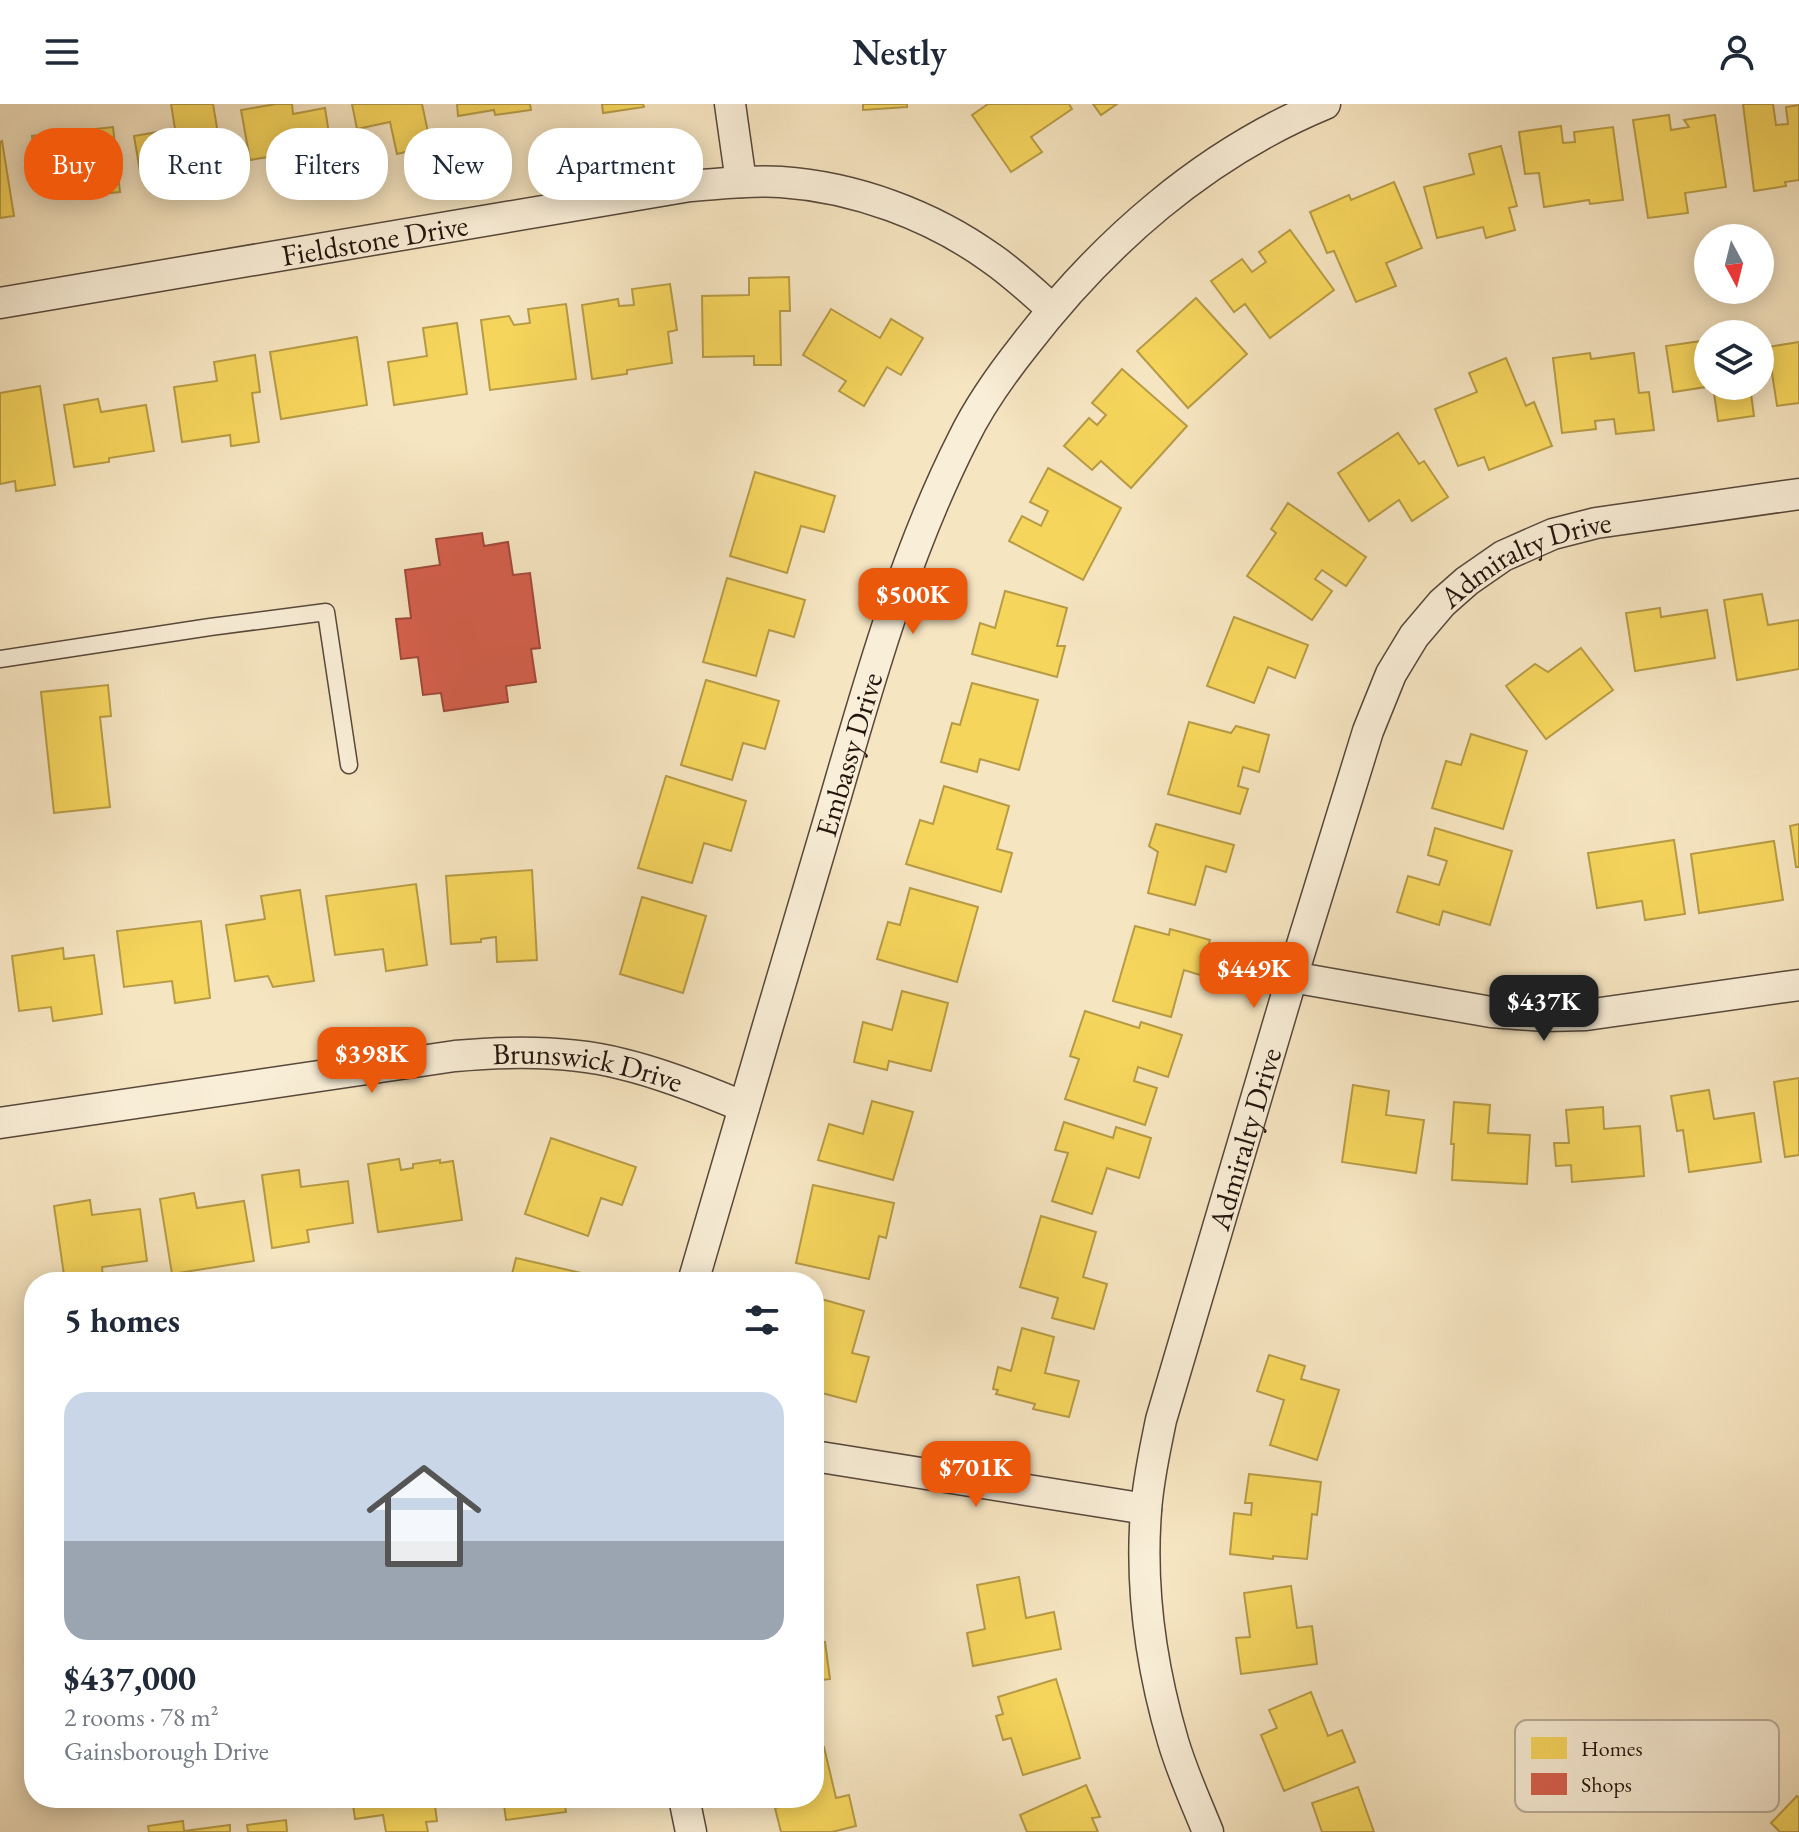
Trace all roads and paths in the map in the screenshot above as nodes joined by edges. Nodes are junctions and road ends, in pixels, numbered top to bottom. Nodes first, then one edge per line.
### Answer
1 (730, 104) edge
2 (1325, 104) edge
3 (741, 182) junction
4 (0, 303) edge
5 (1052, 309) junction
6 (1799, 494) edge
7 (0, 659) edge
8 (349, 765) dead end
9 (1292, 977) junction
10 (1799, 985) edge
11 (744, 1107) junction
12 (0, 1123) edge
13 (696, 1272) edge
14 (824, 1458) edge
15 (1146, 1509) junction
16 (686, 1808) edge
17 (691, 1832) edge
18 (1208, 1832) edge

1 - 3 street
2 - 5 street, Embassy Drive
3 - 4 street, Fieldstone Drive
3 - 5 street, Fieldstone Drive
5 - 11 street, Embassy Drive
6 - 9 street, Admiralty Drive
7 - 8 lane
9 - 10 street
9 - 15 street, Admiralty Drive
11 - 12 street, Brunswick Drive
11 - 13 street, Embassy Drive
14 - 15 street
15 - 18 street, Admiralty Drive
16 - 17 street

